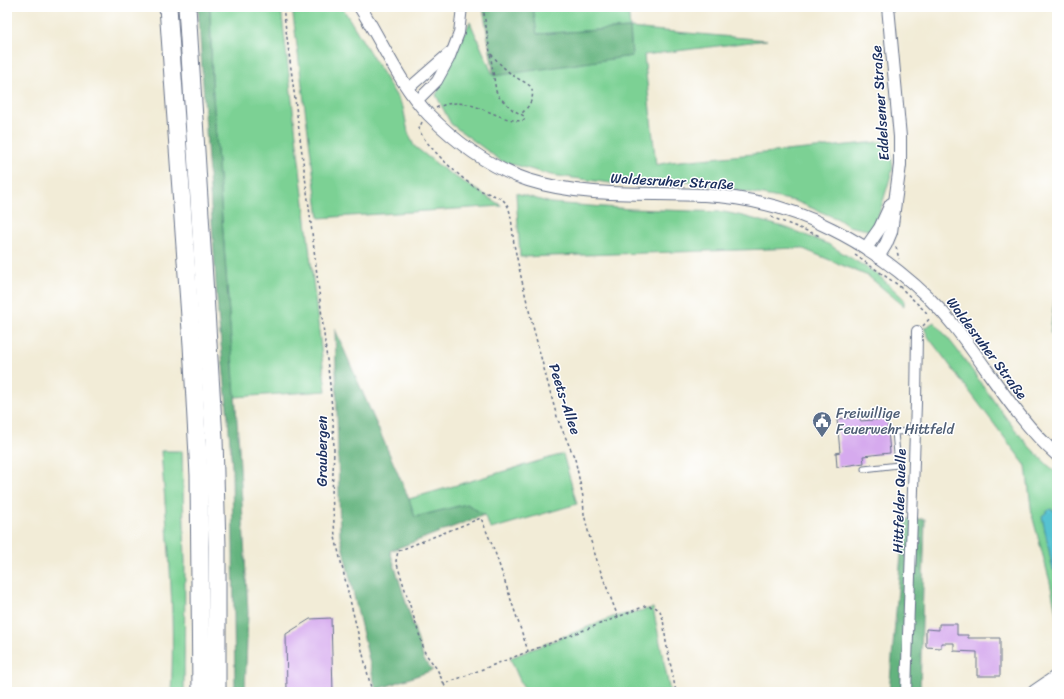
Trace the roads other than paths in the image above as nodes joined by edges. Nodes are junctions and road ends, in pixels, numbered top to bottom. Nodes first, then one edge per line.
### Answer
1 (168, 7) edge
2 (186, 7) edge
3 (360, 7) edge
4 (462, 7) edge
5 (888, 7) edge
6 (452, 50) junction
7 (409, 88) junction
8 (417, 101) junction
9 (894, 197) junction
10 (866, 248) junction
11 (878, 257) junction
12 (917, 331) road end
13 (915, 431) junction
14 (1057, 455) edge
15 (864, 468) dead end
16 (201, 674) junction
17 (1057, 677) edge
18 (196, 692) edge
19 (201, 692) edge
20 (217, 692) edge
21 (906, 692) edge
22 (1035, 692) edge

1 - 16 highway
2 - 20 highway
3 - 7 street, Waldesruher Straße
4 - 6 street
5 - 9 street, Eddelsener Straße
6 - 7 street
6 - 8 street
7 - 8 street, Waldesruher Straße
8 - 10 street, Waldesruher Straße
9 - 10 street, Eddelsener Straße
9 - 11 street, Eddelsener Straße
10 - 11 street, Waldesruher Straße
11 - 14 street, Waldesruher Straße
12 - 13 street, Hittfelder Quelle
13 - 15 lane
13 - 21 street, Hittfelder Quelle
16 - 18 highway
16 - 19 highway
17 - 22 main road

